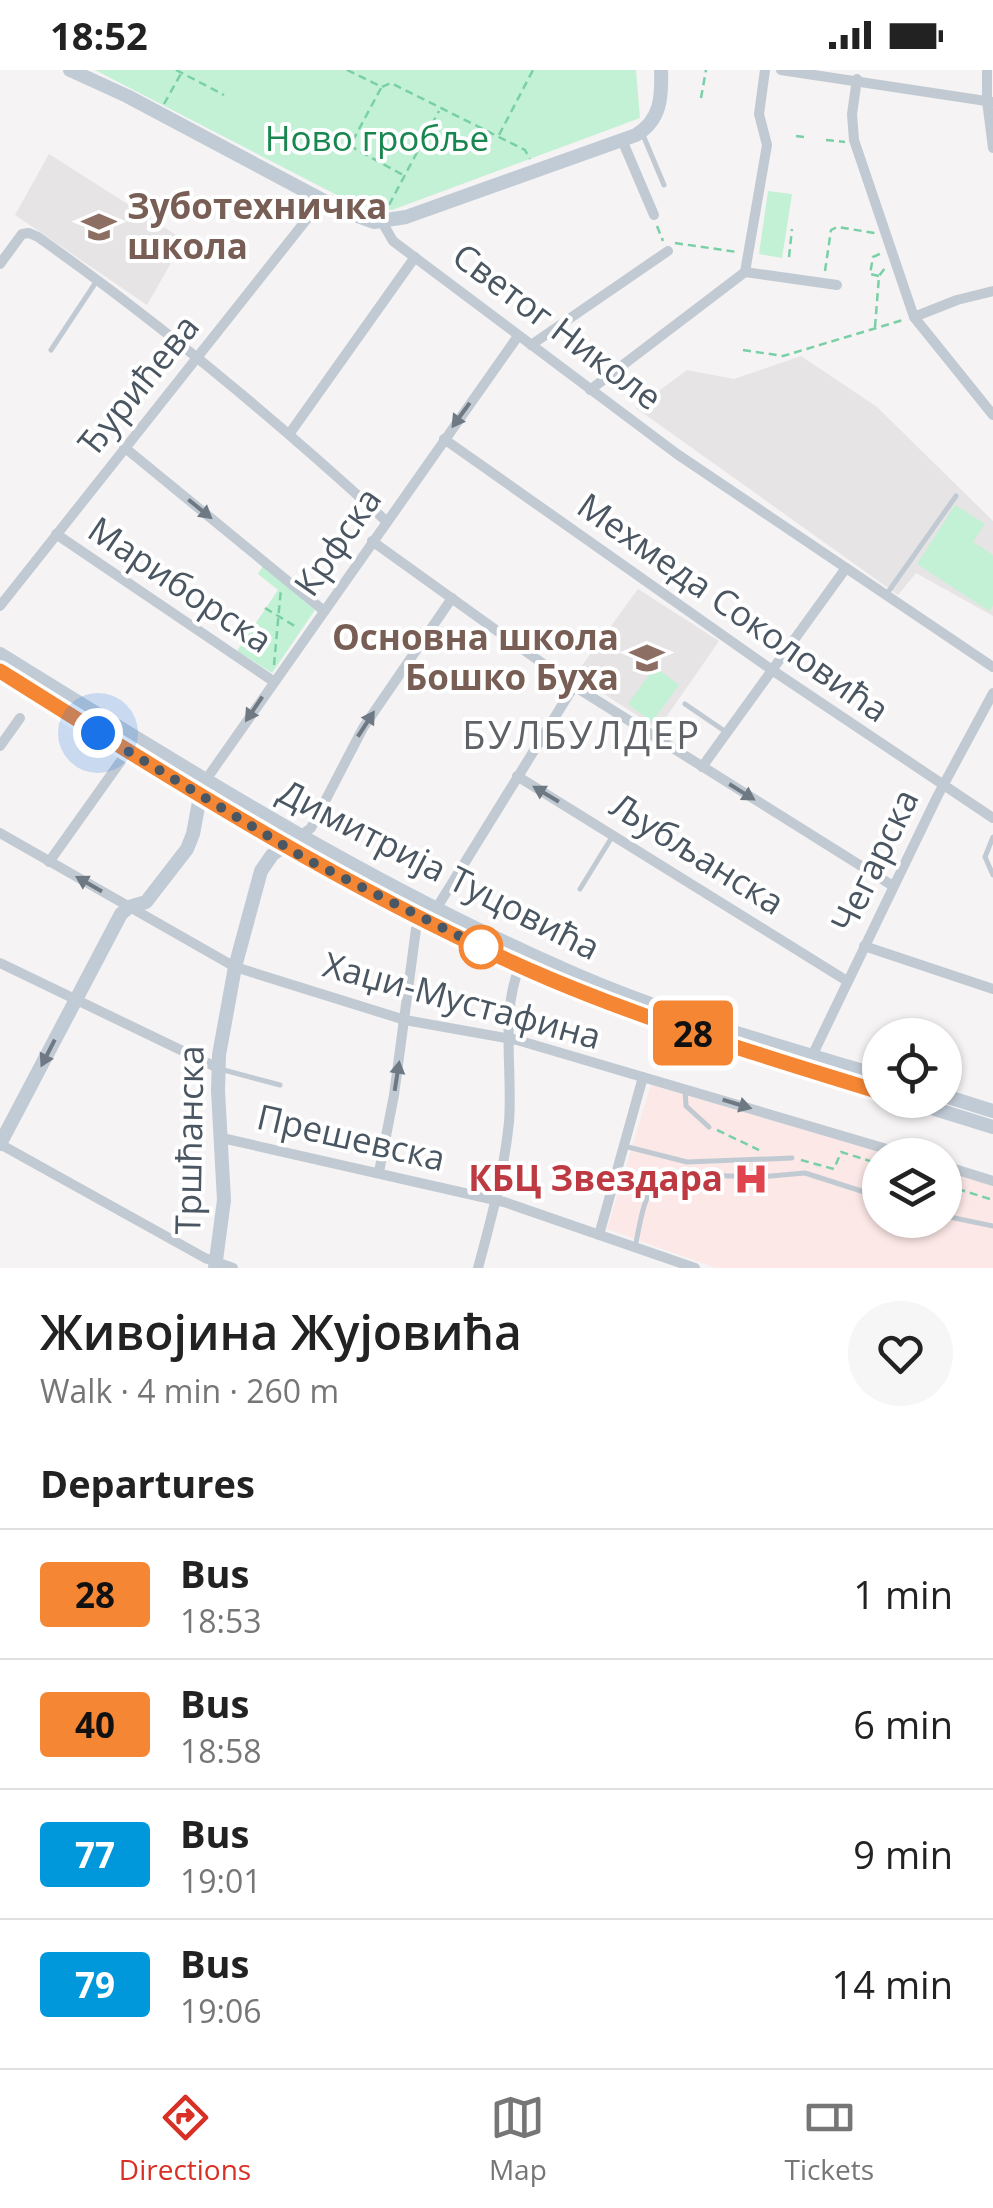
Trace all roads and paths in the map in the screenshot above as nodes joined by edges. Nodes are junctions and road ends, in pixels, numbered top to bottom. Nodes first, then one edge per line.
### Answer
1 (70, 70) edge
2 (347, 70) edge
3 (533, 70) edge
4 (661, 70) edge
5 (706, 70) edge
6 (765, 70) edge
7 (781, 70) edge
8 (987, 70) edge
9 (180, 71) edge
10 (874, 76) edge
11 (857, 79) junction
12 (382, 86) junction
13 (224, 95) dead end
14 (701, 98) dead end
15 (990, 102) edge
16 (440, 109) junction
17 (160, 113) junction
18 (641, 132) junction
19 (796, 136) dead end
20 (498, 137) junction
21 (805, 137) dead end
22 (622, 140) junction
23 (826, 140) dead end
24 (850, 143) dead end
25 (993, 148) edge
26 (532, 164) dead end
27 (404, 176) junction
28 (664, 185) dead end
29 (322, 200) junction
30 (654, 215) joint
31 (386, 216) junction
32 (792, 229) dead end
33 (876, 233) dead end
34 (668, 251) dead end
35 (748, 254) junction
36 (887, 256) junction
37 (415, 257) junction
38 (789, 257) dead end
39 (0, 264) edge
40 (745, 272) junction
41 (825, 272) dead end
42 (879, 276) junction
43 (98, 280) junction
44 (837, 285) dead end
45 (993, 291) edge
46 (910, 318) junction
47 (874, 329) junction
48 (518, 336) junction
49 (531, 345) junction
50 (51, 350) dead end
51 (743, 350) dead end
52 (199, 356) junction
53 (590, 390) junction
54 (993, 415) edge
55 (290, 433) junction
56 (444, 439) junction
57 (124, 447) junction
58 (956, 496) dead end
59 (386, 521) junction
60 (56, 534) junction
61 (372, 541) junction
62 (846, 568) junction
63 (282, 576) junction
64 (886, 595) junction
65 (452, 598) junction
66 (0, 606) edge
67 (265, 608) dead end
68 (323, 610) junction
69 (278, 616) junction
70 (302, 631) dead end
71 (0, 654) edge
72 (993, 667) edge
73 (772, 670) junction
74 (0, 671) edge
75 (273, 681) junction
76 (574, 686) junction
77 (993, 693) edge
78 (685, 704) dead end
79 (20, 718) dead end
80 (726, 732) junction
81 (0, 746) edge
82 (128, 751) junction
83 (702, 767) junction
84 (517, 776) junction
85 (942, 786) junction
86 (202, 788) junction
87 (993, 818) edge
88 (0, 833) edge
89 (614, 835) junction
90 (299, 836) junction
91 (993, 837) edge
92 (283, 846) junction
93 (49, 862) junction
94 (993, 875) edge
95 (893, 886) junction
96 (580, 890) dead end
97 (129, 907) junction
98 (436, 908) junction
99 (421, 918) junction
100 (864, 946) junction
101 (0, 963) edge
102 (520, 966) junction
103 (234, 967) junction
104 (847, 980) junction
105 (993, 989) edge
106 (75, 1000) junction
107 (405, 1020) junction
108 (508, 1038) junction
109 (812, 1056) junction
110 (218, 1068) junction
111 (862, 1071) edge
112 (643, 1077) junction
113 (280, 1085) dead end
114 (862, 1086) edge
115 (686, 1089) junction
116 (962, 1101) edge
117 (993, 1111) edge
118 (962, 1117) edge
119 (710, 1126) dead end
120 (993, 1127) edge
121 (222, 1138) junction
122 (862, 1142) edge
123 (0, 1144) edge
124 (624, 1146) junction
125 (792, 1158) dead end
126 (962, 1171) edge
127 (380, 1172) junction
128 (993, 1180) edge
129 (962, 1190) edge
130 (862, 1191) edge
131 (993, 1200) edge
132 (497, 1201) junction
133 (962, 1220) edge
134 (993, 1226) edge
135 (598, 1234) junction
136 (635, 1247) junction
137 (216, 1266) edge
138 (233, 1268) edge
139 (478, 1268) edge
140 (695, 1268) edge

1 - 17 main road, Светог Николе
2 - 12 path
3 - 20 path
4 - 18 main road
5 - 14 path
6 - 35 street
7 - 11 street
8 - 15 street
9 - 13 path
9 - 17 path
10 - 11 street
10 - 15 street
11 - 36 street
12 - 16 path
12 - 27 path
15 - 25 street
16 - 20 path
16 - 27 path
17 - 29 main road, Светог Николе
18 - 22 main road
18 - 28 lane
19 - 21 path
20 - 26 path
22 - 30 street
22 - 31 main road
23 - 24 path
27 - 31 path
29 - 31 main road, Светог Николе
29 - 52 street, Ђурићева
30 - 35 path
31 - 37 street, Светог Николе
32 - 38 path
33 - 41 path
34 - 49 street
35 - 40 street
36 - 42 path
36 - 42 path
36 - 46 street
37 - 48 street, Светог Николе
37 - 55 street
39 - 43 street
40 - 44 street
40 - 53 street
42 - 47 path
43 - 50 lane
43 - 52 street
45 - 46 street
46 - 47 path
46 - 54 street
47 - 51 path
48 - 49 street, Светог Николе
48 -> 56 street, Крфска
49 - 53 street, Светог Николе
52 - 55 street
52 - 57 street, Ђурићева
53 - 62 street, Светог Николе
55 - 59 street
56 - 59 street, Крфска
56 - 73 street, Мехмеда Соколовића
57 - 60 street, Ђурићева
57 -> 63 street
58 - 64 lane
59 - 61 street, Крфска
60 - 66 street, Ђурићева
60 - 75 street, Мариборска
61 - 65 street
61 - 68 street, Крфска
62 - 64 street, Светог Николе
62 - 73 street
63 - 68 street
63 - 69 path
64 - 72 street, Светог Николе
65 - 76 street
90 -> 65 street
67 - 69 path
68 - 75 street, Крфска
69 - 70 path
69 - 75 path
71 - 86 main road, Димитрија Туцовића
73 - 80 street
73 - 85 street, Мехмеда Соколовића
74 - 82 main road, Димитрија Туцовића
75 -> 86 street, Крфска
76 - 83 street
76 - 84 street
77 - 85 street, Чегарска
78 - 80 lane
79 - 81 street
80 - 83 street
82 - 86 main road, Димитрија Туцовића
82 - 93 street
83 -> 95 street
89 -> 84 street, Љубљанска
84 - 98 street
85 - 87 street, Мехмеда Соколовића
85 - 95 street, Чегарска
86 - 90 main road, Димитрија Туцовића
86 - 92 main road, Димитрија Туцовића
86 - 97 main road
88 - 93 street, Хаџи-Мустафина
89 - 96 lane
89 - 104 street, Љубљанска
90 - 92 main road
90 - 98 main road, Димитрија Туцовића
91 - 94 lane
92 - 99 main road, Димитрија Туцовића
92 - 103 main road, Тршћанска
97 -> 93 street, Хаџи-Мустафина
95 - 100 street, Чегарска
97 - 103 street, Хаџи-Мустафина
97 - 106 main road
98 - 109 main road, Димитрија Туцовића
99 - 102 main road, Димитрија Туцовића
99 - 107 street
100 - 104 street, Чегарска
100 - 105 street
101 - 106 street
102 - 108 street
102 - 114 main road, Димитрија Туцовића
103 - 107 street, Хаџи-Мустафина
103 - 110 main road, Тршћанска
104 - 109 street, Чегарска
106 - 110 street
106 -> 123 main road
107 - 108 street, Хаџи-Мустафина
127 -> 107 street
108 - 112 street, Хаџи-Мустафина
108 - 132 street
109 - 111 main road, Димитрија Туцовића
110 - 113 lane
110 - 121 main road, Тршћанска
112 - 115 street, Хаџи-Мустафина
112 - 124 street
115 - 119 lane
115 -> 122 street, Хаџи-Мустафина
116 - 117 main road
118 - 120 main road
121 - 127 street, Прешевска
121 - 137 main road, Тршћанска
123 - 137 street
124 - 125 lane
124 - 135 street
126 - 128 street
127 - 132 street, Прешевска
129 - 131 path
130 - 136 lane
132 - 135 street, Прешевска
132 - 139 street
133 - 134 lane
135 - 136 street, Прешевска
136 - 140 street, Прешевска
137 - 138 street

